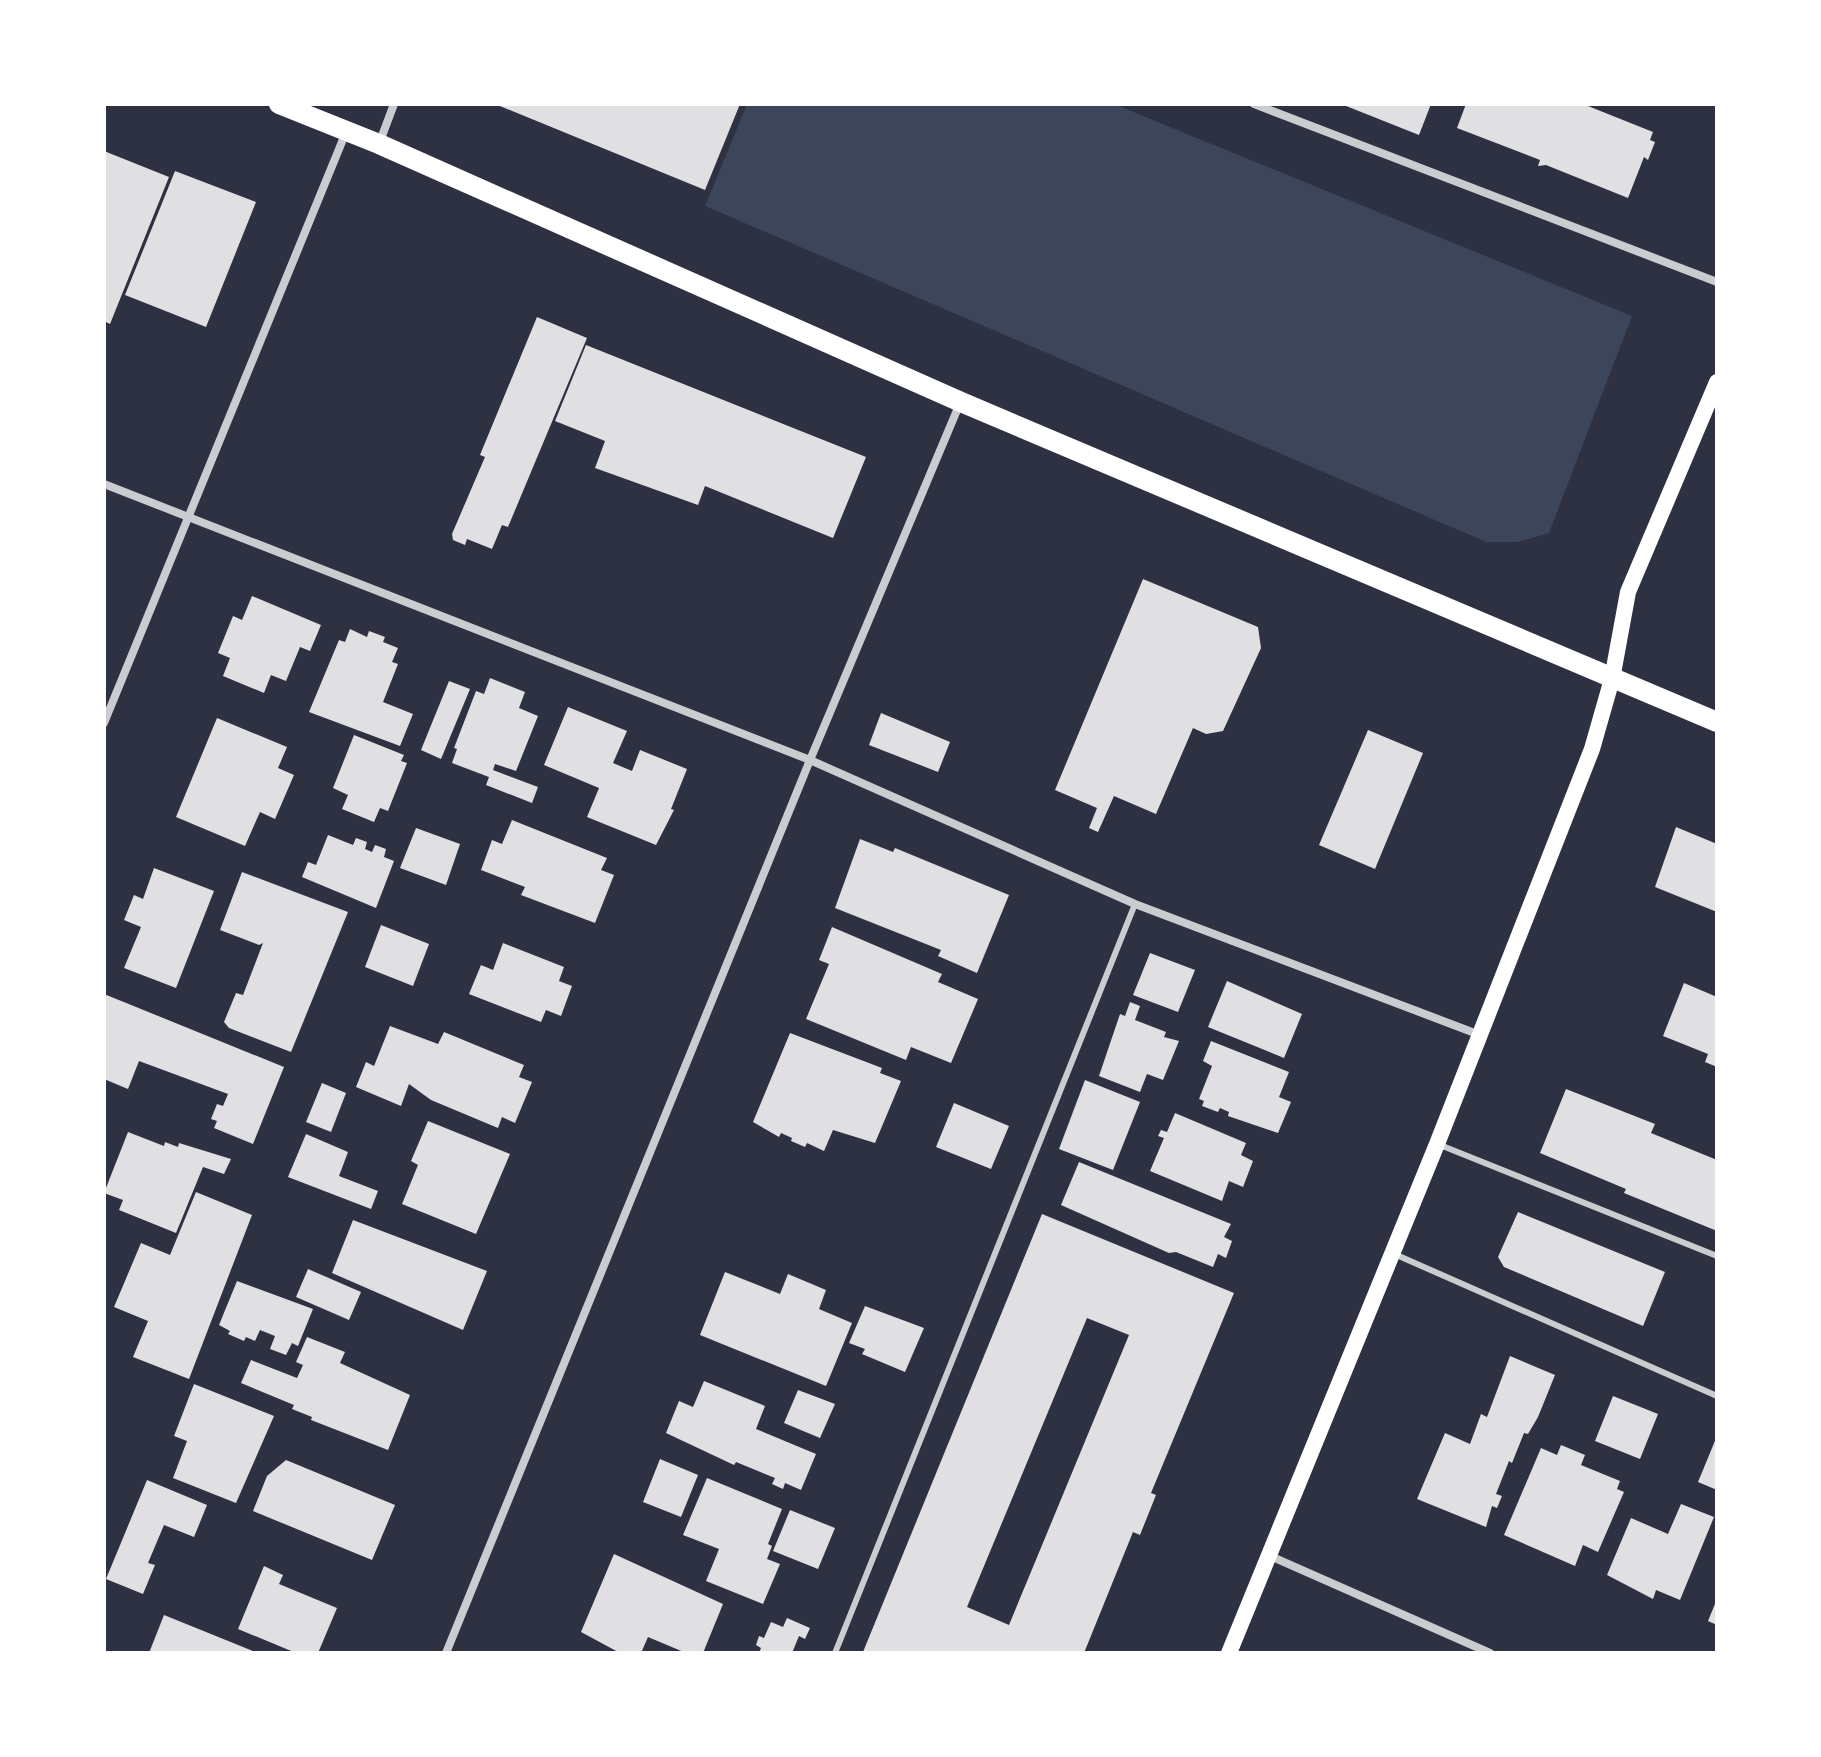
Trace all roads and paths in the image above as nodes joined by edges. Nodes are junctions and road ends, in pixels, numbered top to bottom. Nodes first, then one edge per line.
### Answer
1 (279, 104) edge
2 (394, 104) edge
3 (1254, 104) edge
4 (346, 131) junction
5 (379, 144) junction
6 (1717, 282) edge
7 (1717, 382) edge
8 (961, 402) junction
9 (104, 484) edge
10 (189, 518) junction
11 (1612, 679) junction
12 (1717, 722) edge
13 (104, 723) edge
14 (810, 760) junction
15 (1135, 904) junction
16 (1480, 1035) junction
17 (1437, 1144) junction
18 (1392, 1253) junction
19 (1717, 1256) edge
20 (1717, 1396) edge
21 (1270, 1556) junction
22 (446, 1653) edge
23 (835, 1653) edge
24 (1229, 1653) edge
25 (1490, 1653) edge

1 - 4 main road
2 - 5 street
3 - 6 street
4 - 5 main road
4 - 10 street
5 - 8 main road
7 - 11 main road
8 - 11 main road
8 - 14 street
9 - 10 street
10 - 13 street
10 - 14 street
11 - 12 main road
11 - 16 main road
14 - 15 street
14 - 22 street
15 - 16 street
15 - 23 lane
16 - 17 main road
17 - 18 main road
17 - 19 lane
18 - 20 lane
18 - 21 main road
21 - 24 main road
21 - 25 street

